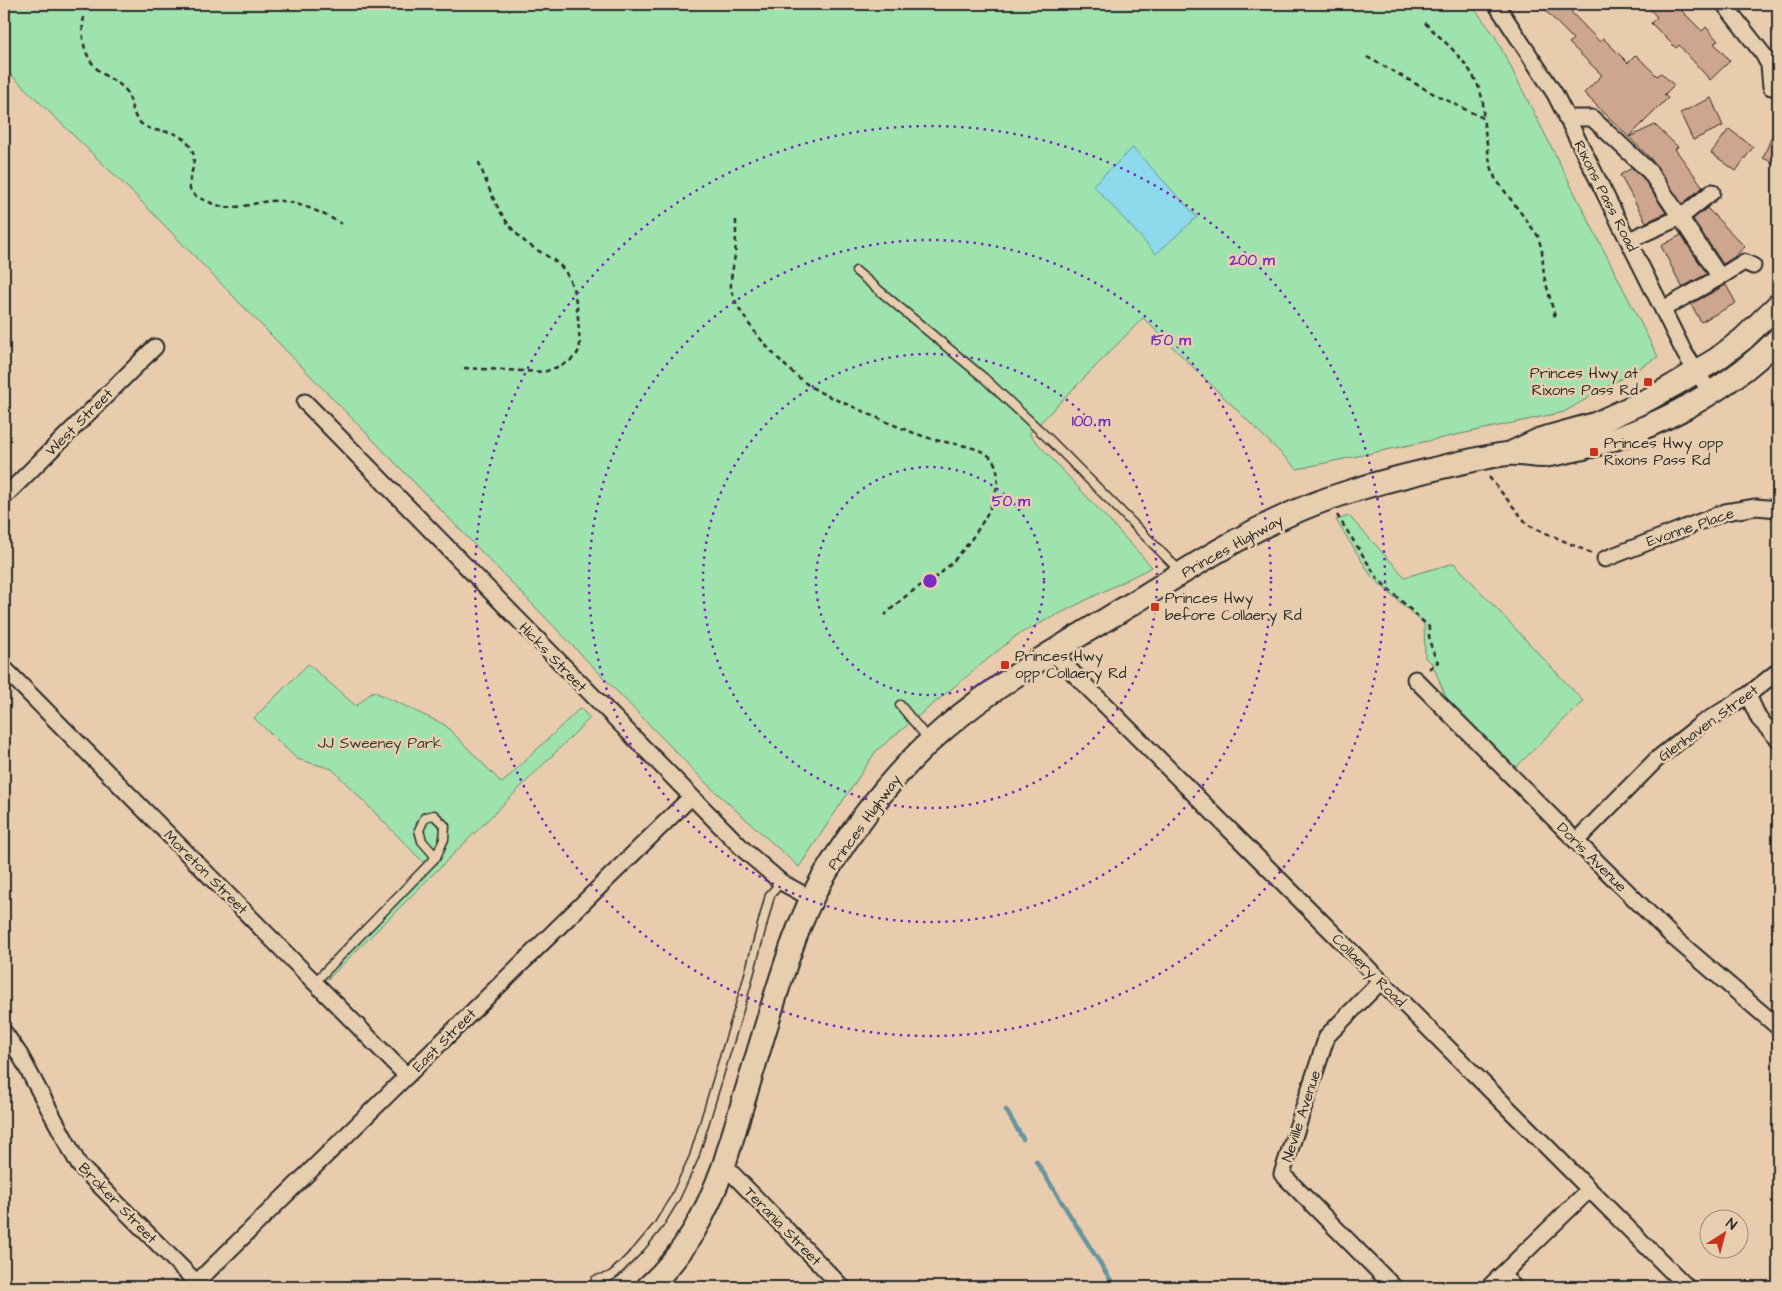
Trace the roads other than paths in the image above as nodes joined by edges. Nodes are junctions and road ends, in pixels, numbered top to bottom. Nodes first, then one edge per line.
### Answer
1 (1496, 4) edge
2 (1724, 4) edge
3 (1772, 87) dead end
4 (1566, 118) junction
5 (1712, 192) dead end
6 (1680, 217) junction
7 (1629, 240) junction
8 (1753, 266) dead end
9 (856, 271) dead end
10 (1720, 277) junction
11 (1778, 305) edge
12 (1663, 309) junction
13 (1778, 339) edge
14 (155, 347) dead end
15 (1696, 372) junction
16 (1710, 392) junction
17 (305, 402) dead end
18 (1510, 454) junction
19 (4, 497) edge
20 (1778, 508) edge
21 (1605, 559) road end
22 (1182, 573) junction
23 (1052, 652) junction
24 (4, 668) edge
25 (1778, 671) edge
26 (1414, 679) road end
27 (1748, 695) junction
28 (900, 704) dead end
29 (1778, 739) edge
30 (930, 742) junction
31 (691, 797) junction
32 (1576, 841) junction
33 (436, 857) junction
34 (780, 882) junction
35 (812, 899) junction
36 (315, 982) junction
37 (1380, 982) junction
38 (1778, 1026) edge
39 (4, 1032) edge
40 (407, 1076) junction
41 (724, 1165) junction
42 (1589, 1190) junction
43 (1502, 1275) junction
44 (596, 1280) dead end
45 (198, 1285) edge
46 (648, 1287) edge
47 (842, 1287) edge
48 (1394, 1287) edge
49 (1489, 1287) edge
50 (1514, 1287) edge
51 (1687, 1287) edge

1 - 4 street, Rixons Pass Road
2 - 3 street
4 - 6 street
4 - 7 street, Rixons Pass Road
5 - 6 street
6 - 7 street
6 - 10 street
7 - 12 street, Rixons Pass Road
8 - 10 street
9 - 22 lane
10 - 12 street
11 - 15 main road, Princes Highway
12 - 15 street, Rixons Pass Road
13 - 16 main road, Princes Highway
14 - 19 street, West Street
15 - 16 street, Rixons Pass Road
15 - 18 main road, Princes Highway
16 - 18 main road, Princes Highway
17 - 31 street, Hicks Street
18 - 22 main road, Princes Highway
20 - 21 street, Evonne Place
22 - 23 main road, Princes Highway
23 - 30 main road, Princes Highway
23 - 37 street, Collaery Road
24 - 36 street, Moreton Street
25 - 27 street, Glenhaven Street
26 - 32 street, Doris Avenue
27 - 29 street
27 - 32 street, Glenhaven Street
28 - 30 lane
30 - 35 main road, Princes Highway
31 - 34 street, Hicks Street
31 - 40 street, East Street
32 - 38 street, Doris Avenue
33 - 33 lane
33 - 36 lane
34 - 35 street, Hicks Street
34 - 44 lane
35 - 41 main road, Princes Highway
36 - 40 street, Moreton Street
37 - 42 street, Collaery Road
37 - 48 street, Neville Avenue
39 - 45 street, Broker Street
40 - 45 street, East Street
41 - 46 main road, Princes Highway
41 - 47 street, Terania Street
42 - 43 street
42 - 51 street, Collaery Road
43 - 49 street
43 - 50 street

